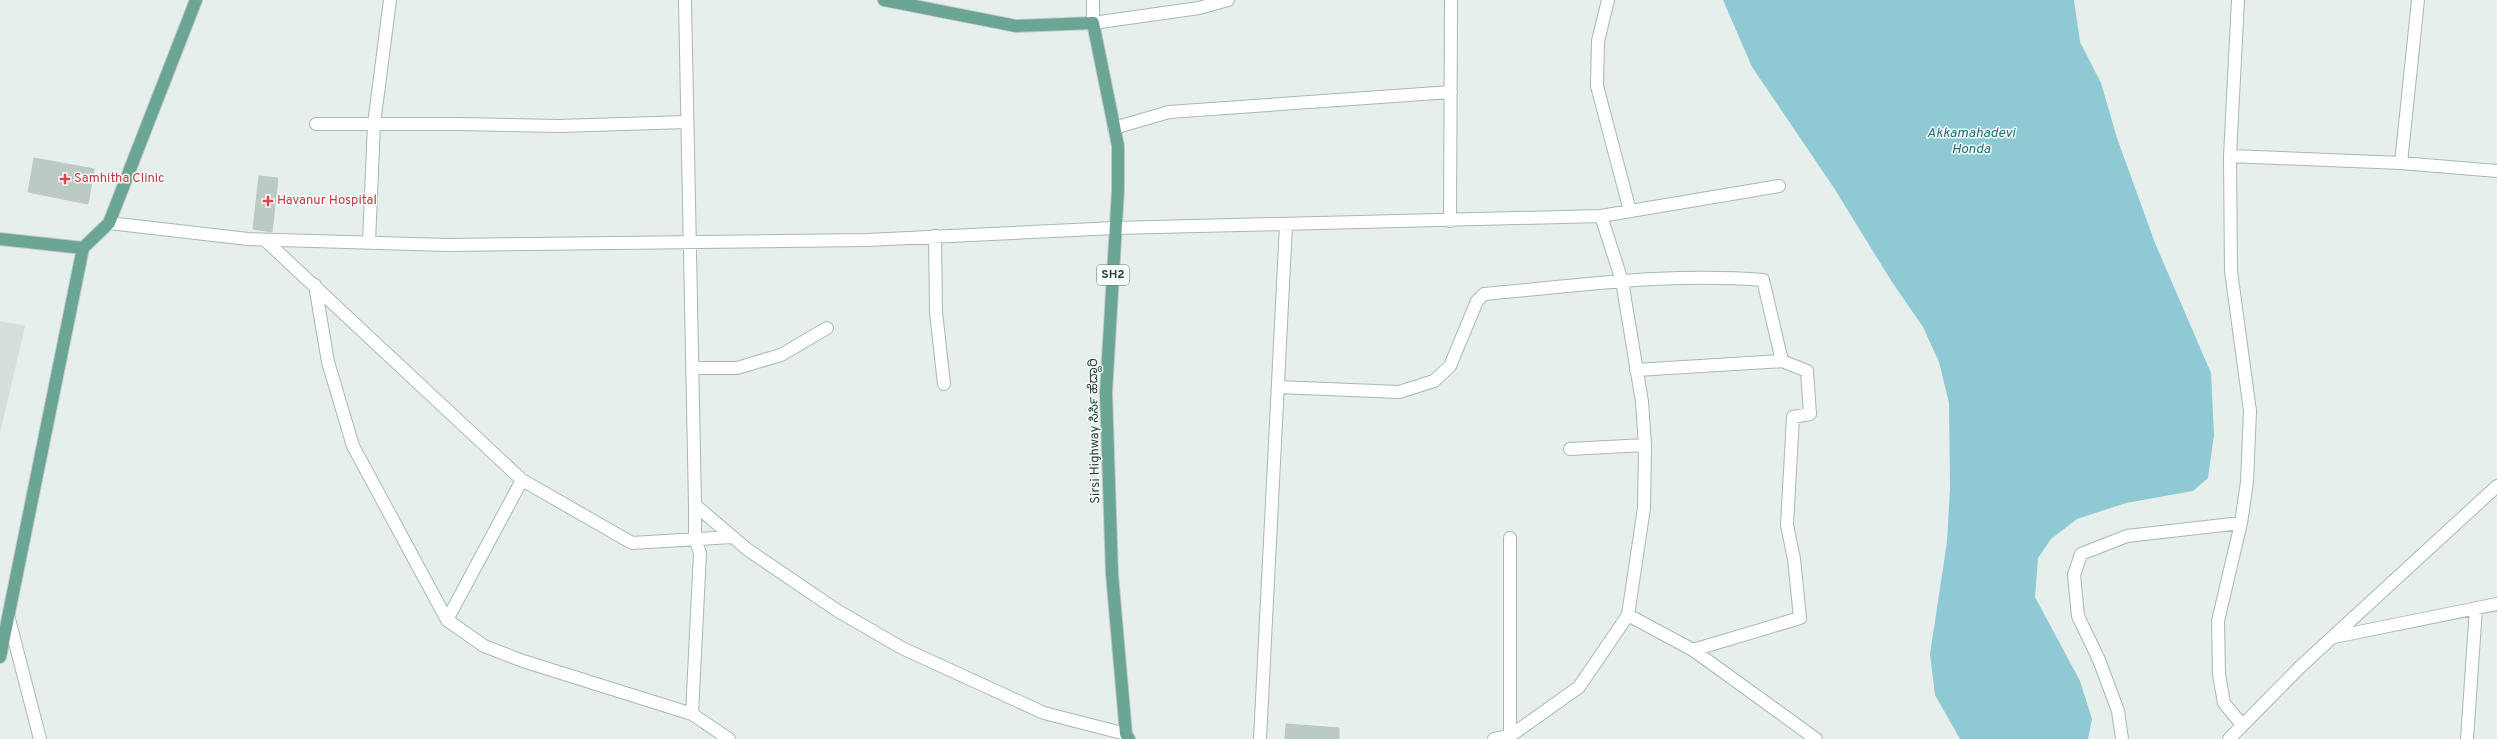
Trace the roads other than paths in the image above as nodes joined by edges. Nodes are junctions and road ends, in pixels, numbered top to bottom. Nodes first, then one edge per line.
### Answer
1 (196, 0) edge
2 (390, 0) edge
3 (685, 0) edge
4 (884, 0) edge
5 (1093, 0) edge
6 (1228, 0) edge
7 (1451, 0) edge
8 (1608, 0) edge
9 (2238, 0) edge
10 (2418, 0) edge
11 (1093, 23) junction
12 (1451, 92) junction
13 (687, 122) junction
14 (316, 124) dead end
15 (374, 124) junction
16 (1114, 128) junction
17 (2230, 156) junction
18 (2401, 163) junction
19 (2497, 171) edge
20 (1779, 186) dead end
21 (1630, 211) junction
22 (1601, 216) junction
23 (1450, 221) junction
24 (109, 223) junction
25 (1286, 225) junction
26 (1115, 228) junction
27 (935, 236) junction
28 (0, 238) edge
29 (265, 240) junction
30 (369, 242) junction
31 (690, 242) junction
32 (83, 248) junction
33 (1622, 281) junction
34 (315, 285) junction
35 (828, 328) dead end
36 (1782, 361) junction
37 (692, 368) junction
38 (1636, 370) junction
39 (944, 384) dead end
40 (1278, 387) junction
41 (1645, 445) junction
42 (1570, 450) dead end
43 (522, 480) junction
44 (2497, 486) edge
45 (695, 506) junction
46 (2241, 522) junction
47 (732, 537) junction
48 (1510, 538) dead end
49 (695, 539) junction
50 (2497, 604) edge
51 (2476, 608) junction
52 (1628, 614) junction
53 (9, 619) junction
54 (447, 620) junction
55 (2333, 637) junction
56 (1693, 650) junction
57 (0, 657) edge
58 (692, 714) junction
59 (2242, 725) junction
60 (1127, 736) edge
61 (1510, 736) junction
62 (40, 739) edge
63 (729, 739) edge
64 (1260, 739) edge
65 (1494, 739) edge
66 (1816, 739) edge
67 (2122, 739) edge
68 (2229, 739) edge
69 (2467, 739) edge

1 - 24 main road
2 - 15 street
3 - 13 street
4 - 11 main road
5 - 11 street
6 - 11 street
7 - 12 street
8 - 21 street
9 - 17 street
10 - 18 street
11 - 16 main road, Sirsi Highway ಸಿರ್ಸಿ ಹೆದ್ದಾರಿ / SH2
12 - 16 street
12 - 23 street
13 - 15 street
13 - 31 street
14 - 15 street
15 - 30 street
16 - 26 main road, Sirsi Highway ಸಿರ್ಸಿ ಹೆದ್ದಾರಿ / SH2
17 - 18 street
17 - 46 street
18 - 19 street
20 - 21 street
21 - 22 street
22 - 23 street
22 - 33 street
23 - 25 street
24 - 29 street
24 - 32 main road
25 - 26 street
25 - 40 street
26 - 27 street
26 - 60 main road, Sirsi Highway ಸಿರ್ಸಿ ಹೆದ್ದಾರಿ / SH2
27 - 31 street
27 - 39 street
28 - 32 main road
29 - 30 street
29 - 34 street
30 - 31 street
31 - 37 street
32 - 53 main road
33 - 36 street
33 - 38 street
33 - 40 street
34 - 43 street
34 - 54 street
35 - 37 street
36 - 38 street
36 - 56 street
37 - 45 street
38 - 41 street
40 - 64 street
41 - 42 street
41 - 52 street
43 - 49 street
43 - 54 street
44 - 55 street
45 - 47 street
45 - 49 street
46 - 59 street
46 - 67 street
47 - 49 street
47 - 60 street
48 - 61 street
49 - 58 street
50 - 51 street
51 - 55 street
51 - 69 street
52 - 56 street
52 - 61 street
53 - 57 main road
53 - 62 street
54 - 58 street
55 - 59 street
56 - 66 street
58 - 63 street
59 - 68 street
61 - 65 street

